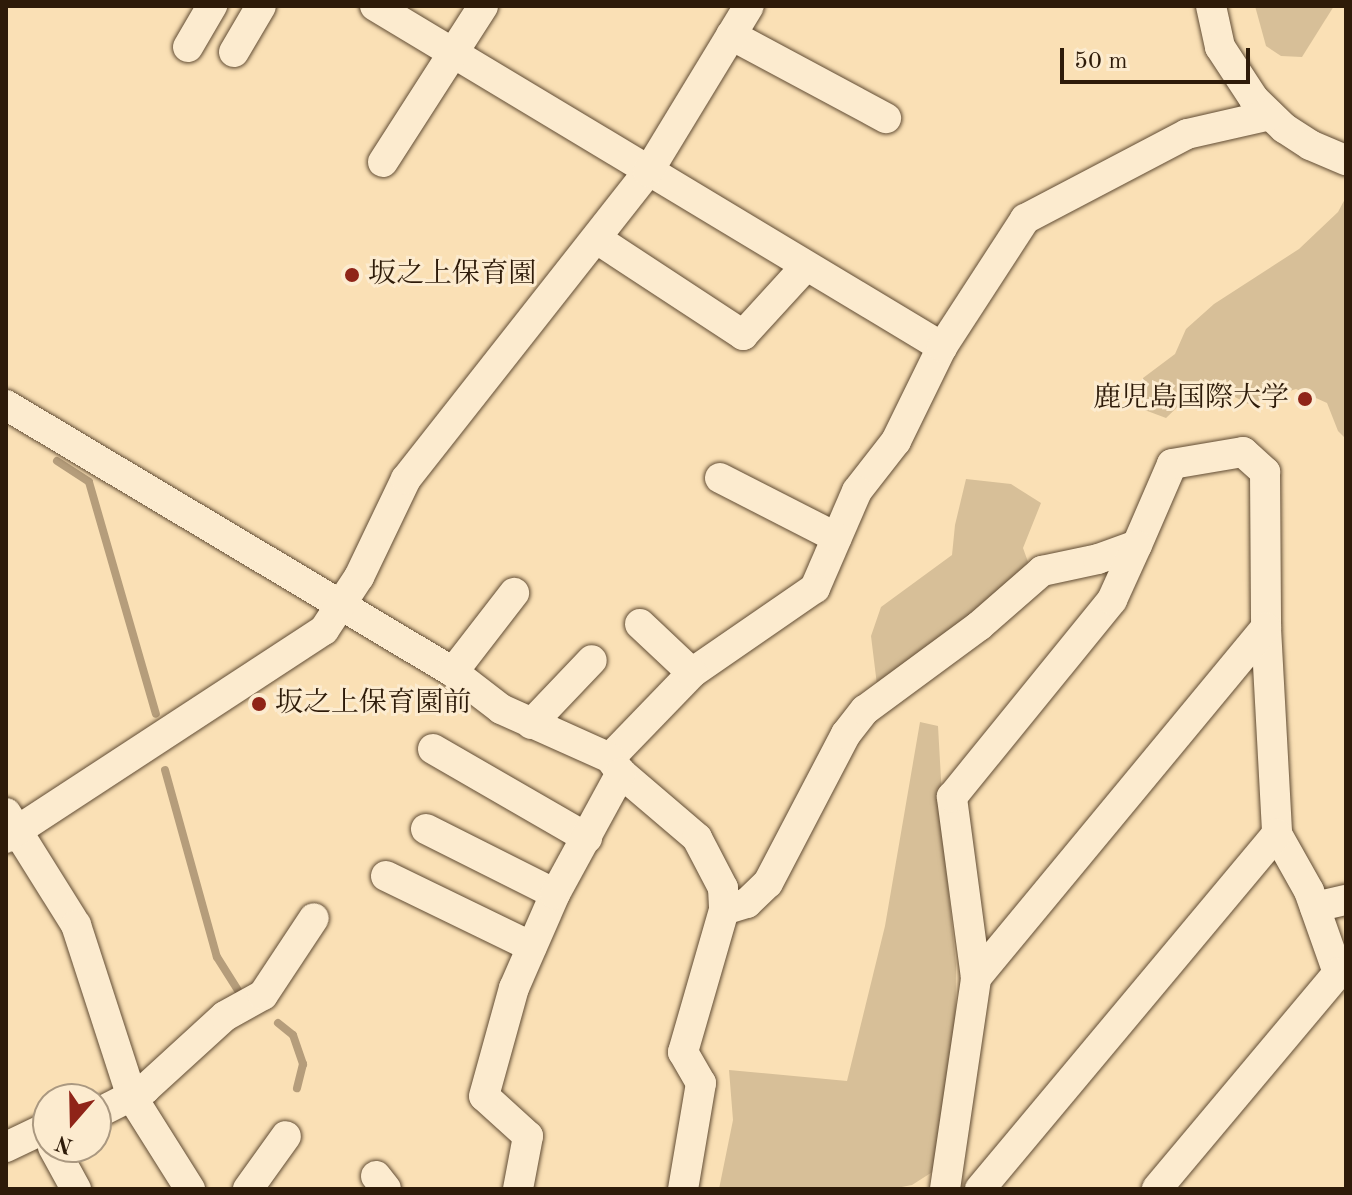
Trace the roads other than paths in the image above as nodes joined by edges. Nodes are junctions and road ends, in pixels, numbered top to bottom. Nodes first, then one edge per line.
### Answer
1 (212, 6) edge
2 (261, 6) edge
3 (375, 6) edge
4 (483, 6) edge
5 (749, 6) edge
6 (1211, 6) edge
7 (731, 35) junction
8 (188, 47) dead end
9 (234, 52) dead end
10 (453, 53) junction
11 (1270, 115) junction
12 (886, 118) dead end
13 (1346, 160) edge
14 (383, 162) dead end
15 (648, 172) junction
16 (597, 239) junction
17 (805, 267) junction
18 (942, 347) junction
19 (6, 405) edge
20 (720, 478) dead end
21 (837, 538) junction
22 (1137, 545) junction
23 (514, 593) dead end
24 (343, 605) junction
25 (640, 624) dead end
26 (1266, 628) junction
27 (592, 660) dead end
28 (453, 672) junction
29 (692, 673) junction
30 (531, 724) junction
31 (433, 749) dead end
32 (616, 765) junction
33 (9, 828) edge
34 (426, 829) dead end
35 (1277, 834) junction
36 (587, 838) junction
37 (386, 876) dead end
38 (555, 894) junction
39 (1346, 900) edge
40 (1315, 907) junction
41 (724, 910) junction
42 (314, 918) dead end
43 (1337, 945) edge
44 (532, 947) junction
45 (976, 978) junction
46 (132, 1097) junction
47 (112, 1106) edge
48 (286, 1136) dead end
49 (32, 1140) edge
50 (6, 1147) edge
51 (63, 1163) edge
52 (76, 1189) edge
53 (190, 1189) edge
54 (248, 1189) edge
55 (518, 1189) edge
56 (683, 1189) edge
57 (945, 1189) edge
58 (980, 1189) edge
59 (1157, 1189) edge

1 - 8 street
2 - 9 street
3 - 10 street
4 - 10 street
5 - 7 street
6 - 11 street
7 - 12 street
7 - 15 street
10 - 14 street
10 - 15 street
11 - 13 street
11 - 18 street
15 - 16 street
15 - 17 street
16 - 17 street
16 - 24 street
17 - 18 street
18 - 21 street
19 - 24 street
20 - 21 street
21 - 29 street
22 - 26 street
22 - 41 street
22 - 45 street
23 - 28 street
24 - 28 street
24 - 33 street
25 - 29 street
26 - 35 street
26 - 45 street
27 - 30 street
28 - 30 street
29 - 32 street
30 - 32 street
31 - 36 street
32 - 36 street
32 - 41 street
33 - 46 street
34 - 38 street
35 - 40 street
35 - 58 street
36 - 38 street
37 - 44 street
38 - 44 street
39 - 40 street
40 - 43 street
41 - 56 street
42 - 46 street
43 - 59 street
44 - 55 street
45 - 57 street
46 - 47 street
46 - 53 street
48 - 54 street
49 - 50 street
51 - 52 street

